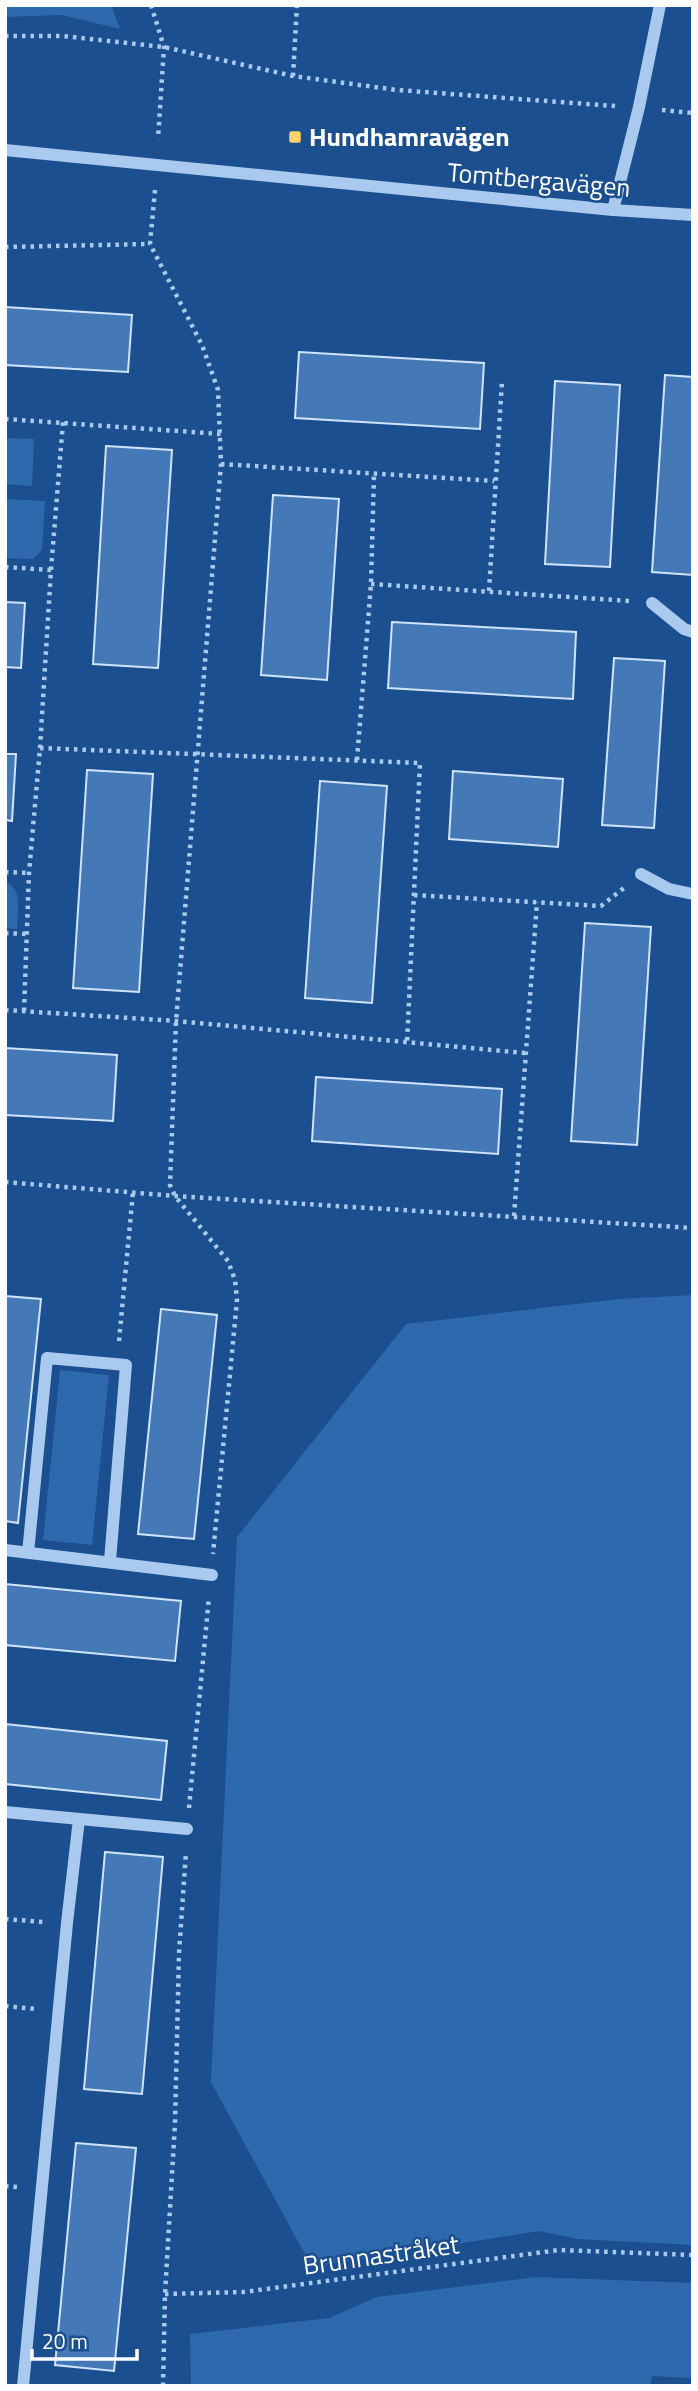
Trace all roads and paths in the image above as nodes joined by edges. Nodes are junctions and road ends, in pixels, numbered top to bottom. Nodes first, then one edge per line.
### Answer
1 (151, 5) edge
2 (297, 5) edge
3 (660, 5) edge
4 (5, 36) edge
5 (164, 47) junction
6 (293, 76) junction
7 (639, 107) junction
8 (693, 113) edge
9 (158, 139) dead end
10 (5, 150) edge
11 (155, 190) dead end
12 (613, 210) junction
13 (693, 215) edge
14 (150, 244) junction
15 (5, 247) edge
16 (502, 381) dead end
17 (5, 419) edge
18 (63, 422) junction
19 (221, 434) junction
20 (221, 464) junction
21 (374, 475) junction
22 (495, 481) junction
23 (5, 567) edge
24 (51, 570) junction
25 (371, 584) junction
26 (489, 591) junction
27 (652, 603) joint
28 (693, 632) edge
29 (40, 747) junction
30 (197, 755) junction
31 (357, 760) junction
32 (5, 872) edge
33 (29, 873) junction
34 (641, 874) joint
35 (693, 894) edge
36 (414, 895) junction
37 (537, 902) junction
38 (5, 933) edge
39 (27, 934) junction
40 (5, 1010) edge
41 (24, 1011) junction
42 (176, 1021) junction
43 (407, 1044) junction
44 (525, 1054) junction
45 (5, 1182) edge
46 (133, 1192) junction
47 (175, 1196) junction
48 (514, 1216) junction
49 (693, 1227) edge
50 (117, 1364) junction
51 (5, 1550) edge
52 (28, 1553) junction
53 (110, 1561) junction
54 (212, 1574) junction
55 (5, 1812) edge
56 (79, 1819) junction
57 (187, 1829) junction
58 (5, 1919) edge
59 (67, 1923) junction
60 (5, 2006) edge
61 (58, 2011) junction
62 (693, 2255) edge
63 (165, 2294) junction
64 (23, 2386) edge
65 (163, 2386) edge

1 - 5 path
2 - 6 path
3 - 7 street
4 - 5 path
5 - 6 path
5 - 9 path
6 - 7 path
7 - 8 path
7 - 12 street
10 - 12 street, Tomtbergavägen
11 - 14 path
12 - 13 street, Tomtbergavägen
14 - 15 path
14 - 19 path
16 - 22 path
17 - 18 path
18 - 19 path
18 - 24 path
19 - 20 path
20 - 21 path
20 - 30 path
21 - 22 path
21 - 25 path
22 - 26 path
23 - 24 path
24 - 29 path
25 - 26 path
25 - 31 path
26 - 27 path
27 - 28 street
29 - 30 path
29 - 33 path
30 - 31 path
30 - 42 path
31 - 36 path
32 - 33 path
33 - 39 path
34 - 35 street
34 - 37 path
36 - 37 path
36 - 43 path
37 - 44 path
38 - 39 path
39 - 41 path
40 - 41 path
41 - 42 path
42 - 43 path
42 - 47 path
43 - 44 path
44 - 48 path
45 - 46 path
46 - 47 path
46 - 50 path
47 - 48 path
47 - 54 path
48 - 49 path
50 - 52 street
50 - 53 street
51 - 52 street
52 - 53 street
53 - 54 street
54 - 57 path
55 - 56 street
56 - 57 street
56 - 59 street
57 - 63 path
58 - 59 path
59 - 61 street
60 - 61 path
61 - 64 street
62 - 63 path, Brunnastråket
63 - 65 path

